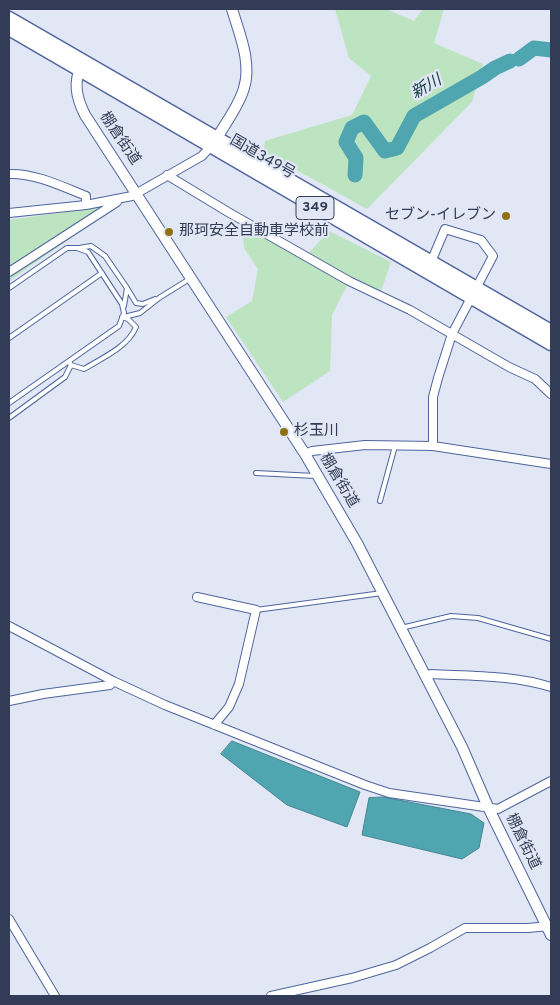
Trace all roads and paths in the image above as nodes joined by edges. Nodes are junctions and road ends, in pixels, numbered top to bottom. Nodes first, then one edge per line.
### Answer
1 (232, 9) edge
2 (9, 18) edge
3 (9, 29) edge
4 (82, 66) junction
5 (214, 143) junction
6 (9, 174) edge
7 (167, 175) junction
8 (137, 194) junction
9 (121, 200) junction
10 (86, 205) junction
11 (9, 213) edge
12 (77, 248) junction
13 (431, 262) junction
14 (9, 272) edge
15 (102, 273) junction
16 (191, 278) junction
17 (9, 288) edge
18 (127, 288) junction
19 (473, 293) junction
20 (160, 298) junction
21 (123, 309) junction
22 (122, 317) junction
23 (549, 333) edge
24 (452, 334) junction
25 (9, 338) edge
26 (70, 363) junction
27 (551, 394) edge
28 (9, 403) edge
29 (9, 418) edge
30 (395, 446) junction
31 (433, 446) junction
32 (305, 454) junction
33 (551, 464) edge
34 (256, 473) dead end
35 (317, 476) junction
36 (380, 501) dead end
37 (383, 593) junction
38 (198, 597) dead end
39 (256, 610) junction
40 (9, 626) edge
41 (402, 628) junction
42 (551, 639) edge
43 (426, 677) junction
44 (113, 681) junction
45 (551, 687) edge
46 (9, 701) edge
47 (214, 725) junction
48 (551, 781) edge
49 (488, 807) junction
50 (9, 919) edge
51 (550, 929) edge
52 (55, 996) edge
53 (272, 996) edge

1 - 5 street
2 - 4 highway, 国道349号 / 349
3 - 4 highway, 国道349号 / 349
4 - 5 highway, 国道349号 / 349
4 - 8 street, 棚倉街道
5 - 7 street
5 - 13 highway, 国道349号 / 349
5 - 19 highway, 国道349号 / 349
6 - 10 street
7 - 8 street
7 - 24 street
8 - 9 street
8 - 16 street, 棚倉街道
9 - 10 street
9 - 14 street
10 - 11 street
12 - 15 lane
12 - 17 lane
12 - 18 lane
13 - 19 highway, 国道349号 / 349
13 - 19 street
15 - 21 lane
15 - 25 lane
16 - 20 lane
16 - 32 street, 棚倉街道
18 - 20 lane
18 - 21 lane
19 - 23 highway, 国道349号 / 349
19 - 24 street
20 - 22 lane
21 - 22 lane
22 - 26 lane
22 - 26 lane
24 - 27 street
24 - 31 street
26 - 28 lane
26 - 29 lane
30 - 31 street
30 - 32 street
30 - 36 lane
31 - 33 street
32 - 35 street, 棚倉街道
34 - 35 lane
35 - 37 street, 棚倉街道
37 - 39 lane
37 - 41 street, 棚倉街道
38 - 39 street
39 - 47 street
40 - 44 street
41 - 42 lane
41 - 43 street, 棚倉街道
43 - 45 street
43 - 49 street, 棚倉街道
44 - 46 street
44 - 47 street
47 - 49 street
48 - 49 street
49 - 51 street, 棚倉街道
50 - 52 street
51 - 53 street

